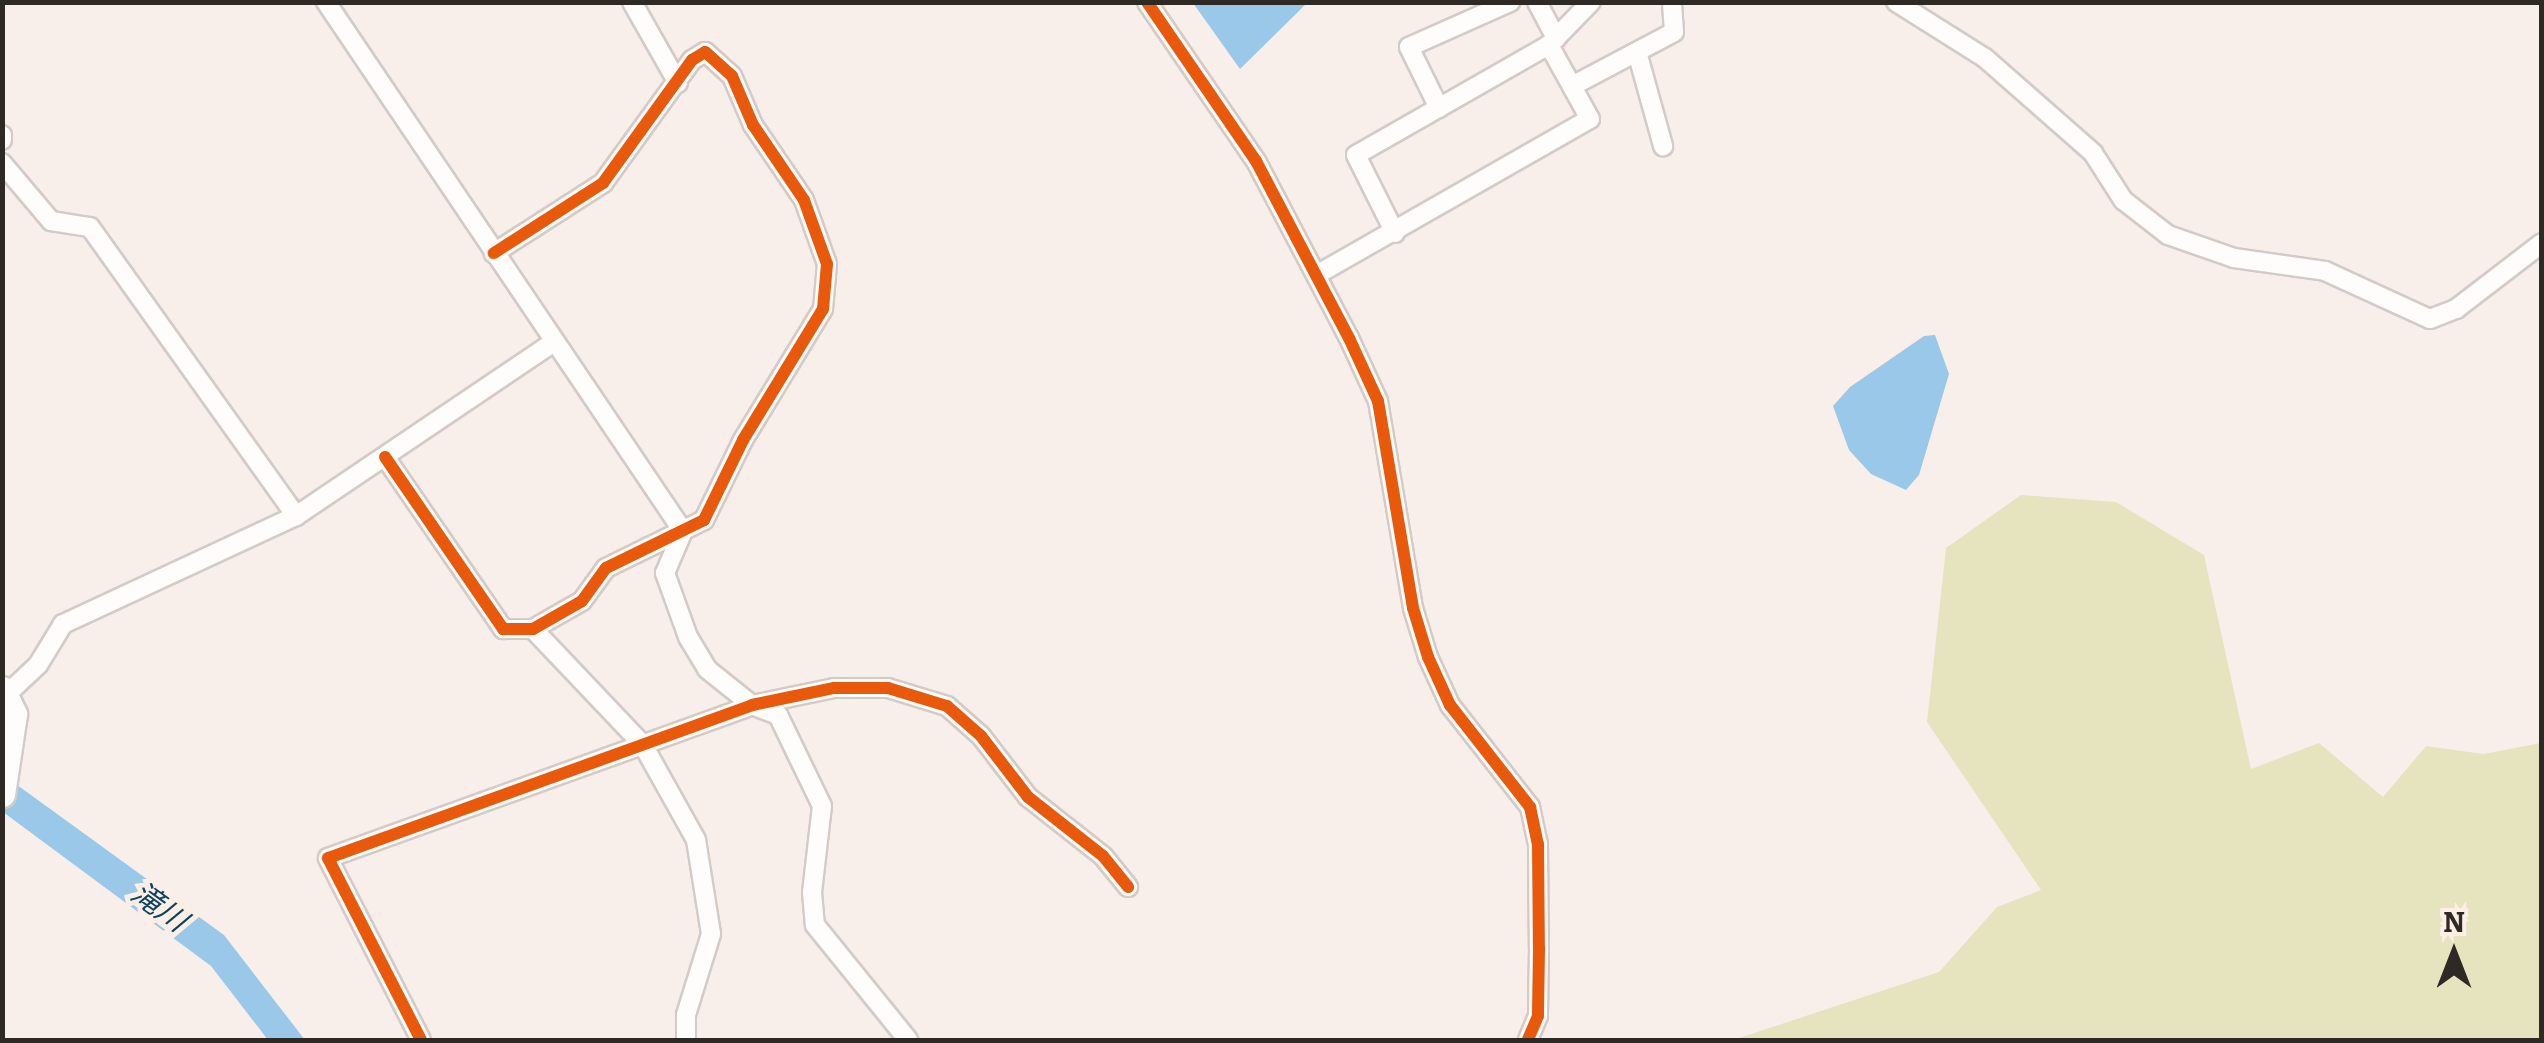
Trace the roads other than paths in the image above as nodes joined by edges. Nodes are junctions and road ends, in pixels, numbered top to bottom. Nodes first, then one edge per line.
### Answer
1 (326, 2) edge
2 (632, 2) edge
3 (1147, 2) edge
4 (1510, 2) edge
5 (1537, 2) edge
6 (1590, 2) edge
7 (1672, 2) edge
8 (1896, 2) edge
9 (1552, 42) junction
10 (1637, 52) junction
11 (678, 83) junction
12 (1572, 86) junction
13 (1439, 108) junction
14 (1663, 146) dead end
15 (2, 163) edge
16 (1395, 233) junction
17 (2542, 243) edge
18 (494, 254) junction
19 (1318, 274) junction
20 (554, 342) junction
21 (385, 457) junction
22 (296, 516) junction
23 (683, 530) junction
24 (533, 630) junction
25 (5, 691) edge
26 (752, 705) junction
27 (643, 746) junction
28 (2, 794) edge
29 (1128, 887) dead end
30 (421, 1040) edge
31 (686, 1040) edge
32 (908, 1040) edge
33 (1528, 1040) edge

1 - 18 street
2 - 11 street
3 - 19 street
4 - 13 street
5 - 9 street
6 - 9 street
7 - 10 street
8 - 17 street
9 - 12 street
9 - 13 street
10 - 12 street
10 - 14 street
11 - 18 street
11 - 23 street
12 - 16 street
13 - 16 street
15 - 22 street
16 - 19 street
18 - 20 street
19 - 33 street
20 - 21 street
20 - 23 street
21 - 22 street
21 - 24 street
22 - 25 street
23 - 24 street
23 - 26 street
24 - 27 street
25 - 28 main road
26 - 27 street
26 - 29 street
26 - 32 street
27 - 30 street
27 - 31 street

